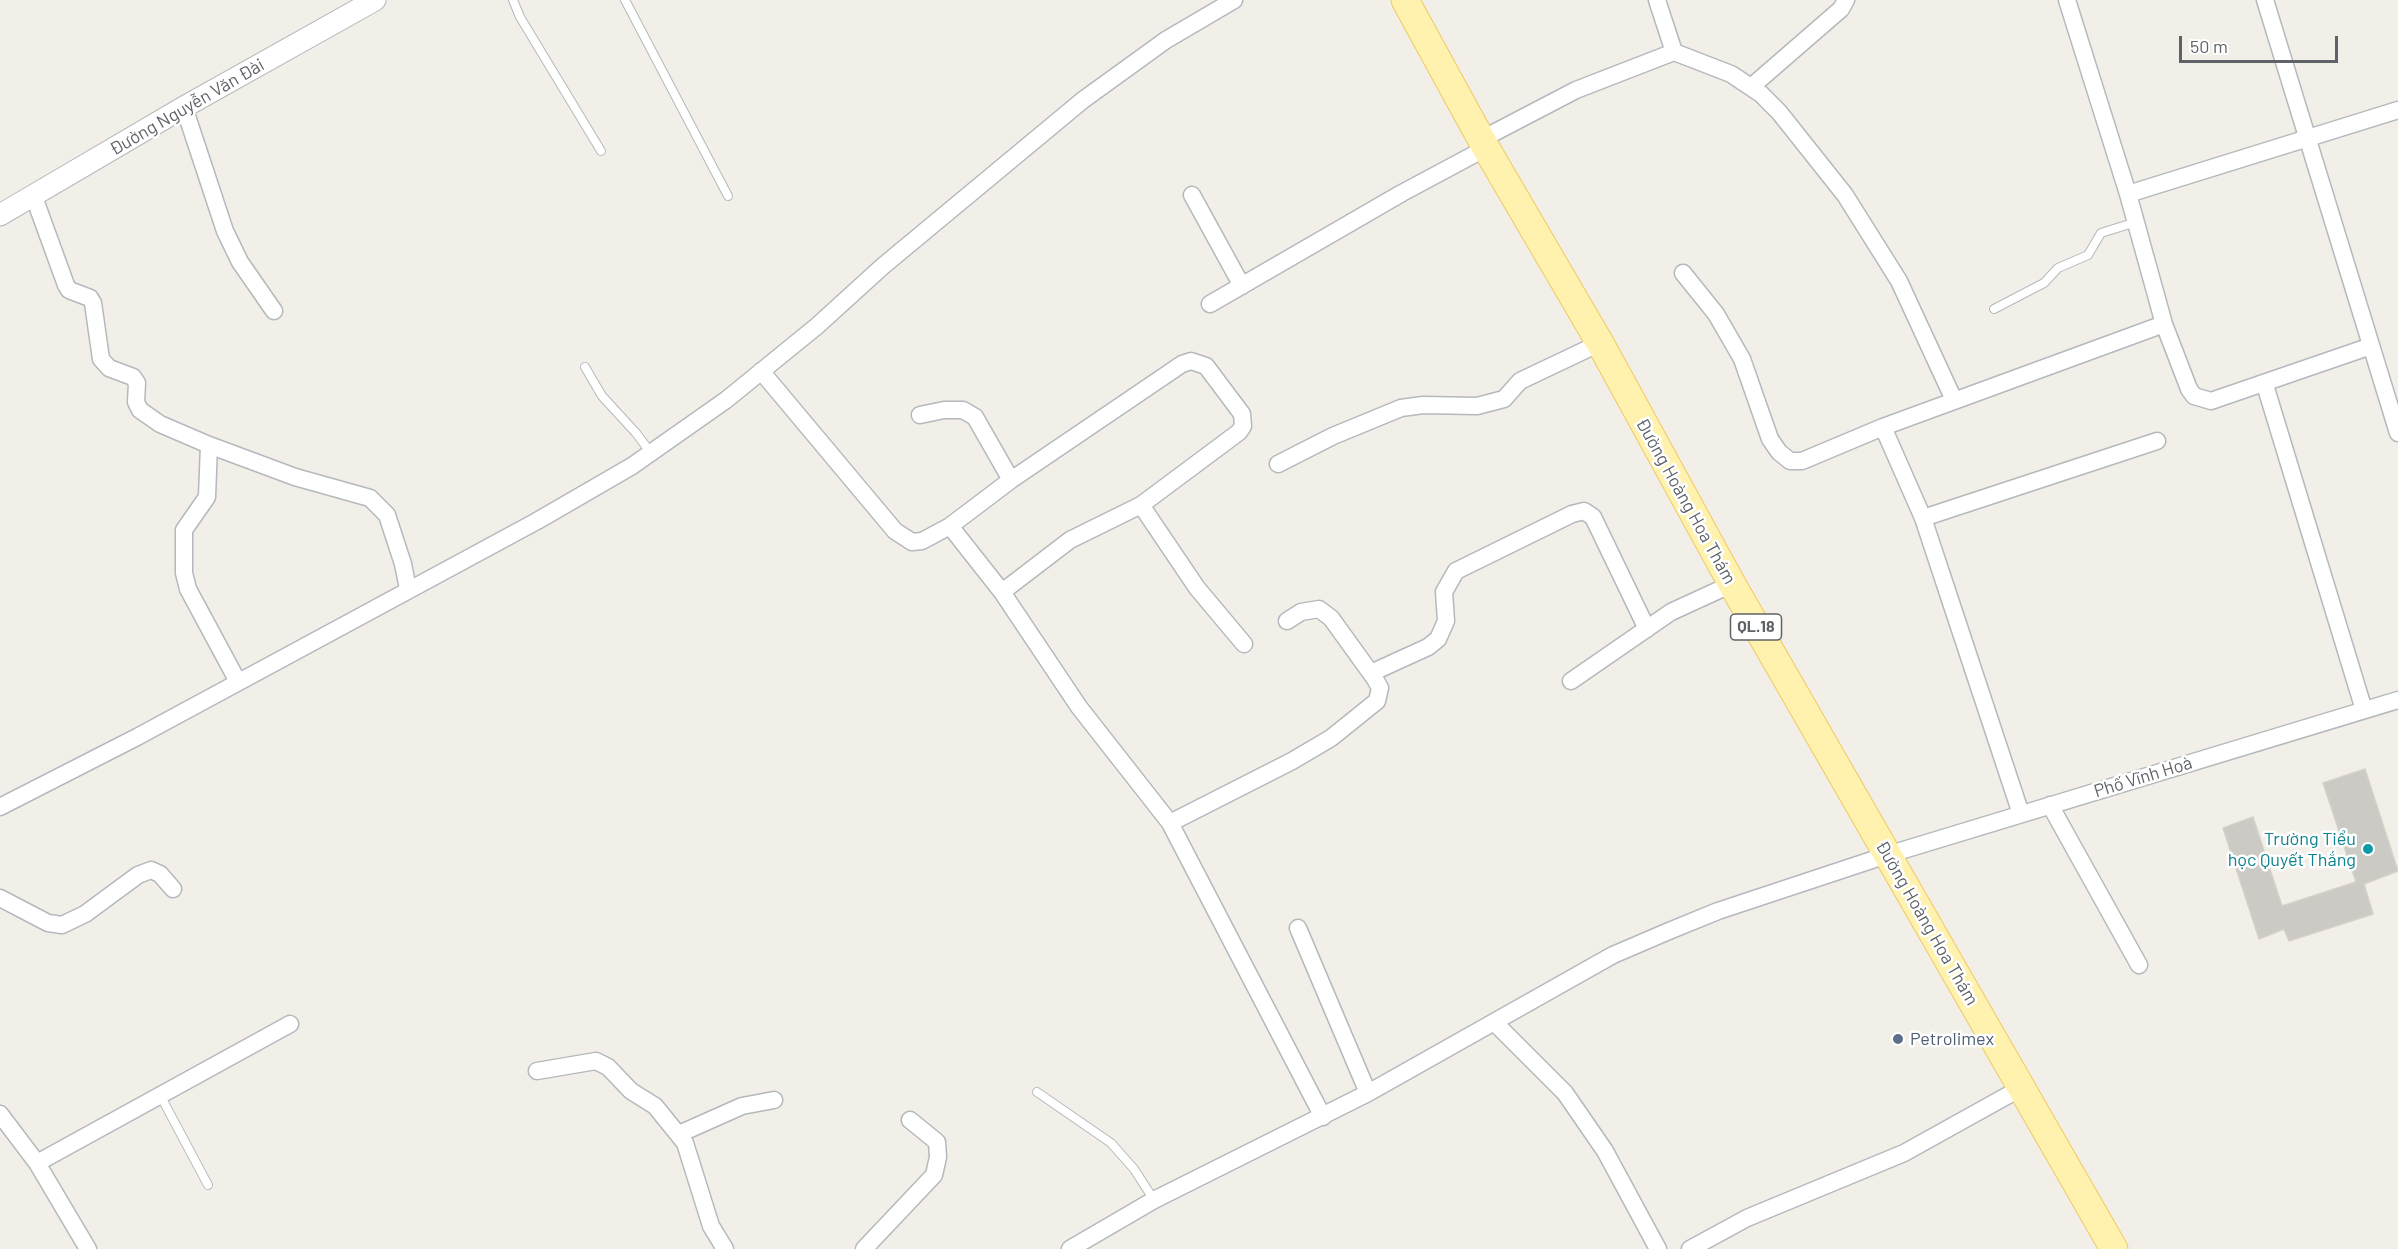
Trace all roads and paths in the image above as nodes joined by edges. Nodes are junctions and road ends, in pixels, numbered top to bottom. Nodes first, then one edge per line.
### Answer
1 (375, 0) edge
2 (513, 0) edge
3 (625, 0) edge
4 (1234, 0) edge
5 (1406, 0) edge
6 (1657, 0) edge
7 (1846, 0) edge
8 (2067, 0) edge
9 (2265, 0) edge
10 (1674, 52) junction
11 (1751, 87) junction
12 (184, 106) junction
13 (2398, 110) edge
14 (2308, 138) junction
15 (1484, 144) junction
16 (601, 151) dead end
17 (2128, 194) junction
18 (1192, 195) dead end
19 (728, 196) dead end
20 (34, 197) junction
21 (0, 215) edge
22 (2136, 222) junction
23 (1683, 273) dead end
24 (1242, 286) junction
25 (1210, 304) dead end
26 (1994, 309) dead end
27 (274, 311) dead end
28 (2164, 324) junction
29 (1600, 343) junction
30 (2371, 346) junction
31 (585, 367) dead end
32 (761, 371) junction
33 (2265, 385) junction
34 (1954, 400) junction
35 (920, 415) dead end
36 (1883, 426) junction
37 (2398, 433) edge
38 (2157, 441) dead end
39 (209, 445) junction
40 (651, 453) junction
41 (1278, 464) dead end
42 (1011, 480) junction
43 (1142, 505) junction
44 (1923, 518) junction
45 (950, 526) junction
46 (1732, 584) junction
47 (408, 589) junction
48 (1002, 592) junction
49 (1287, 621) dead end
50 (1647, 629) junction
51 (1244, 644) dead end
52 (1371, 673) junction
53 (237, 680) junction
54 (1571, 681) dead end
55 (2398, 700) edge
56 (2364, 710) junction
57 (2050, 805) junction
58 (0, 807) edge
59 (2021, 814) junction
60 (1170, 822) junction
61 (1887, 855) junction
62 (173, 889) dead end
63 (0, 898) edge
64 (1298, 928) dead end
65 (2139, 965) dead end
66 (1495, 1023) junction
67 (290, 1024) dead end
68 (537, 1071) dead end
69 (2021, 1088) junction
70 (1037, 1092) dead end
71 (1368, 1093) junction
72 (160, 1094) junction
73 (774, 1100) dead end
74 (0, 1114) edge
75 (1323, 1117) junction
76 (910, 1120) dead end
77 (679, 1134) junction
78 (37, 1163) junction
79 (208, 1185) dead end
80 (1154, 1200) junction
81 (88, 1249) edge
82 (725, 1249) edge
83 (864, 1249) edge
84 (1070, 1249) edge
85 (1658, 1249) edge
86 (1690, 1249) edge
87 (2114, 1249) edge

1 - 12 street, Đường Nguyễn Văn Đài
2 - 16 lane
3 - 19 lane
4 - 32 street
5 - 15 main road, Đường Hoàng Hoa Thám / QL.18
6 - 10 street
7 - 11 street
8 - 17 street
9 - 14 street
10 - 11 street
10 - 15 street
11 - 34 street
12 - 20 street, Đường Nguyễn Văn Đài
12 - 27 street
13 - 14 street
14 - 17 street
14 - 30 street
15 - 24 street
15 - 29 main road, Đường Hoàng Hoa Thám / QL.18
17 - 22 street
18 - 24 street
20 - 21 street, Đường Nguyễn Văn Đài
20 - 39 street
22 - 26 lane
22 - 28 street
23 - 36 street
24 - 25 street
28 - 33 street
28 - 34 street
29 - 41 street
29 - 46 main road, Đường Hoàng Hoa Thám / QL.18
30 - 33 street
30 - 37 street
31 - 40 lane
32 - 40 street
32 - 45 street
33 - 56 street
34 - 36 street
35 - 42 street
36 - 44 street
38 - 44 street
39 - 47 street
39 - 53 street
40 - 47 street
42 - 43 street
42 - 45 street
43 - 48 street
43 - 51 street
44 - 59 street
45 - 48 street
46 - 50 street
46 - 61 main road, Đường Hoàng Hoa Thám / QL.18
47 - 53 street
48 - 60 street
49 - 52 street
50 - 52 street
50 - 54 street
52 - 60 street
53 - 58 street
55 - 56 street, Phố Vĩnh Hoà
56 - 57 street, Phố Vĩnh Hoà
57 - 59 street, Phố Vĩnh Hoà
57 - 65 street
59 - 61 street, Phố Vĩnh Hoà
60 - 75 street
61 - 66 street, Phố Vĩnh Hoà
61 - 69 main road, Đường Hoàng Hoa Thám / QL.18
62 - 63 street
64 - 71 street
66 - 71 street, Phố Vĩnh Hoà
66 - 85 street
67 - 72 street
68 - 77 street
69 - 86 street
69 - 87 main road, Đường Hoàng Hoa Thám / QL.18
70 - 80 lane
71 - 75 street, Phố Vĩnh Hoà
72 - 78 street
72 - 79 lane
73 - 77 street
74 - 78 street
75 - 80 street, Phố Vĩnh Hoà
76 - 83 street
77 - 82 street
78 - 81 street
80 - 84 street, Phố Vĩnh Hoà

